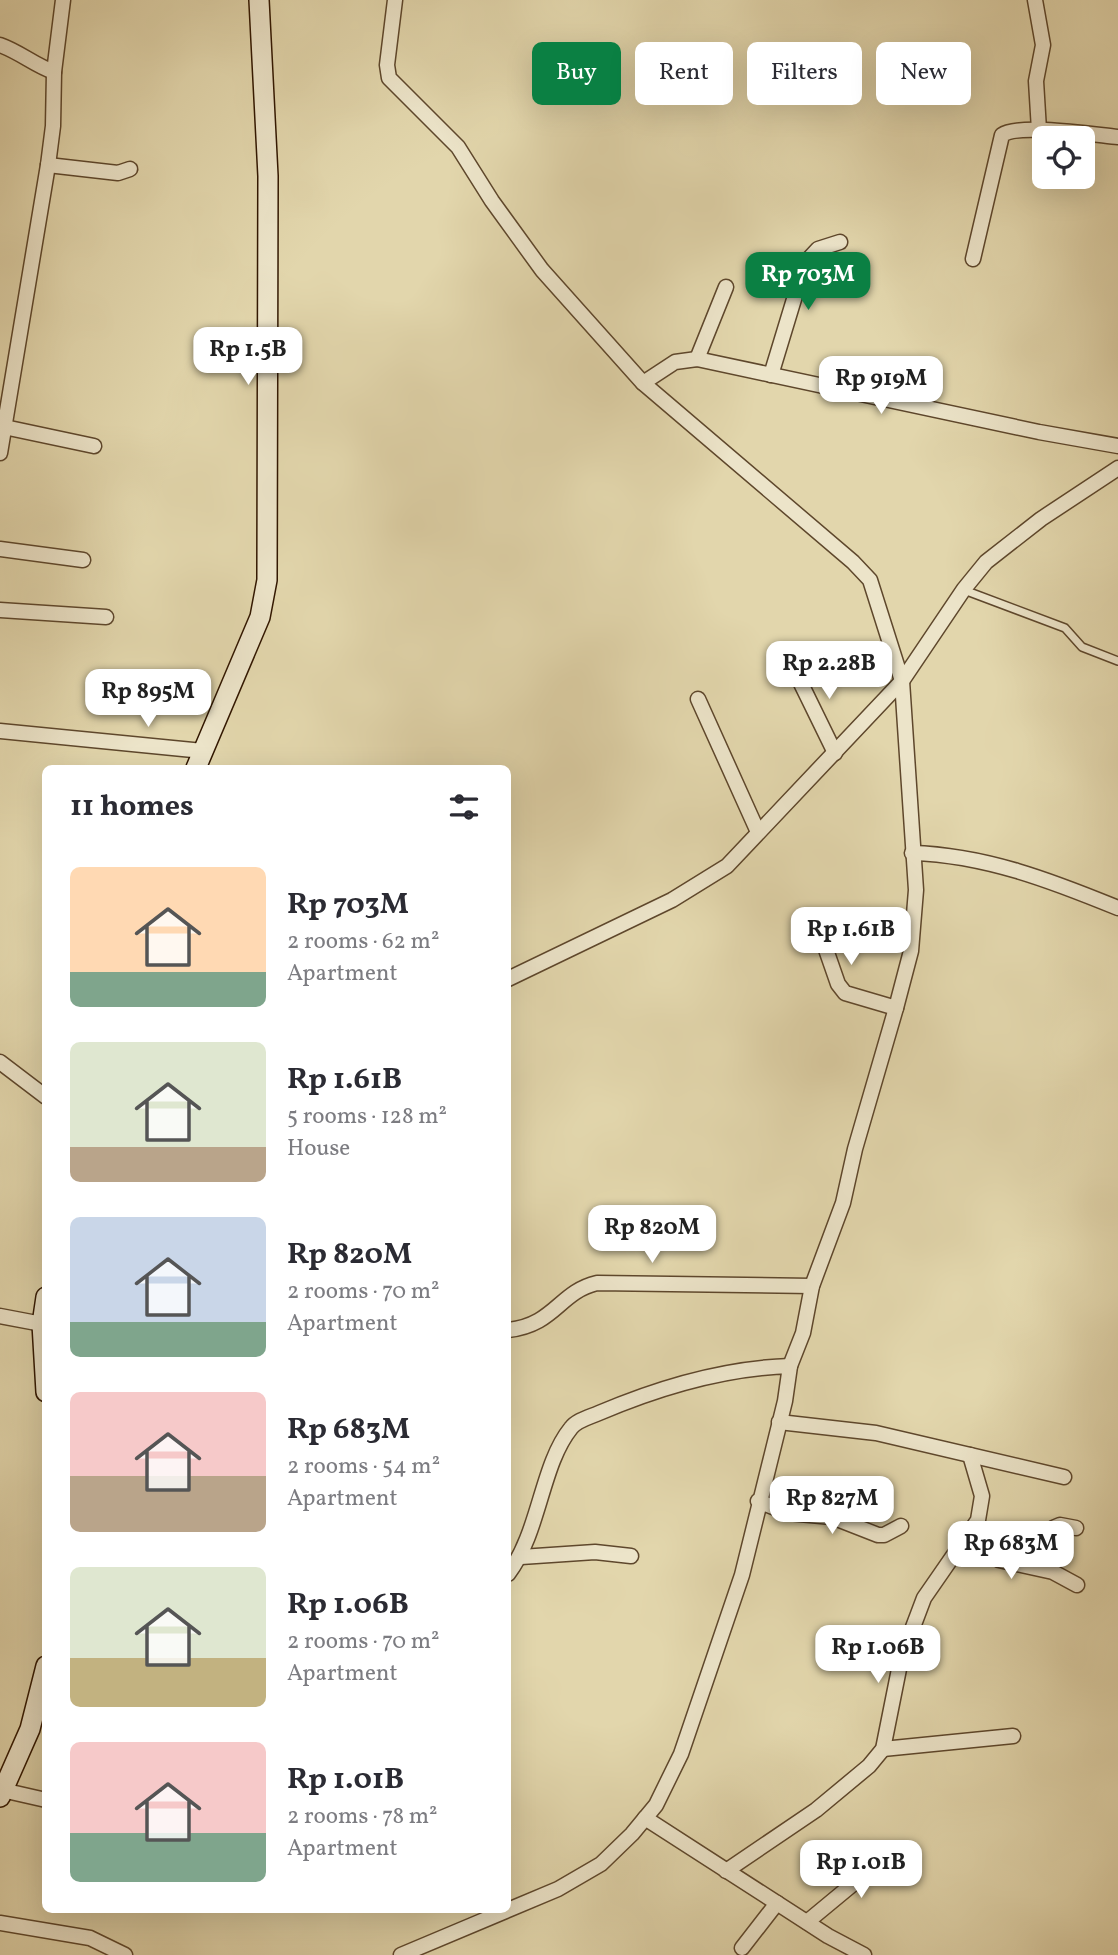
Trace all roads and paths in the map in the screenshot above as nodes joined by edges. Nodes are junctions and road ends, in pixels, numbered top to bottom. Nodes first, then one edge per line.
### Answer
1 (64, 0) edge
2 (259, 0) edge
3 (396, 0) edge
4 (1035, 0) edge
5 (0, 45) edge
6 (54, 72) junction
7 (1039, 126) edge
8 (1032, 130) edge
9 (1095, 135) edge
10 (1118, 137) edge
11 (47, 165) junction
12 (130, 169) dead end
13 (840, 242) dead end
14 (973, 259) dead end
15 (726, 287) dead end
16 (697, 359) junction
17 (771, 375) junction
18 (643, 383) junction
19 (3, 427) edge
20 (1117, 442) edge
21 (94, 446) dead end
22 (0, 453) edge
23 (1118, 468) edge
24 (0, 549) edge
25 (83, 560) dead end
26 (964, 589) junction
27 (0, 610) edge
28 (106, 617) dead end
29 (1118, 660) edge
30 (792, 665) dead end
31 (902, 681) junction
32 (698, 699) dead end
33 (0, 731) edge
34 (835, 753) junction
35 (200, 760) edge
36 (758, 832) junction
37 (912, 853) junction
38 (1118, 908) edge
39 (815, 918) dead end
40 (511, 978) edge
41 (896, 1008) junction
42 (0, 1062) edge
43 (42, 1094) edge
44 (812, 1286) junction
45 (0, 1316) edge
46 (42, 1324) edge
47 (511, 1329) edge
48 (790, 1366) junction
49 (779, 1422) junction
50 (970, 1455) junction
51 (1064, 1477) dead end
52 (848, 1496) dead end
53 (758, 1501) junction
54 (816, 1514) junction
55 (901, 1526) dead end
56 (1076, 1528) dead end
57 (965, 1539) junction
58 (631, 1556) dead end
59 (521, 1557) junction
60 (1035, 1567) junction
61 (511, 1570) edge
62 (1077, 1585) dead end
63 (42, 1682) edge
64 (1013, 1736) dead end
65 (883, 1749) junction
66 (1, 1794) edge
67 (42, 1799) edge
68 (645, 1818) junction
69 (903, 1857) dead end
70 (726, 1871) junction
71 (777, 1903) junction
72 (511, 1909) edge
73 (501, 1913) edge
74 (807, 1922) junction
75 (0, 1923) edge
76 (742, 1948) dead end
77 (125, 1955) edge
78 (401, 1955) edge
79 (864, 1955) edge

1 - 6 street
2 - 35 street
3 - 18 street
4 - 7 street
5 - 6 street
6 - 11 street
8 - 14 street
9 - 10 street
11 - 12 street
11 - 19 street
13 - 17 street
15 - 16 street
16 - 17 street
16 - 18 street
17 - 20 street
18 - 31 street
19 - 21 street
19 - 22 street
23 - 26 street
24 - 25 street
26 - 29 lane
26 - 31 street
27 - 28 street
30 - 34 street
31 - 34 street
31 - 37 street
32 - 36 street
33 - 35 street
34 - 36 street
36 - 40 street
37 - 38 street
37 - 41 street
39 - 41 street
41 - 44 street
42 - 43 street
44 - 47 street
44 - 48 street
45 - 46 street
48 - 49 street
48 - 59 street
49 - 50 street
49 - 53 street
50 - 51 street
50 - 57 street
52 - 54 street
53 - 54 street
53 - 68 street
54 - 55 street
56 - 60 street
57 - 60 street
57 - 65 street
58 - 59 street
59 - 61 street
60 - 62 street
63 - 66 street
64 - 65 street
65 - 70 street
66 - 67 street
68 - 70 street
68 - 72 street
69 - 74 street
70 - 71 street
71 - 74 street
71 - 76 street
73 - 78 street
74 - 79 street
75 - 77 street

